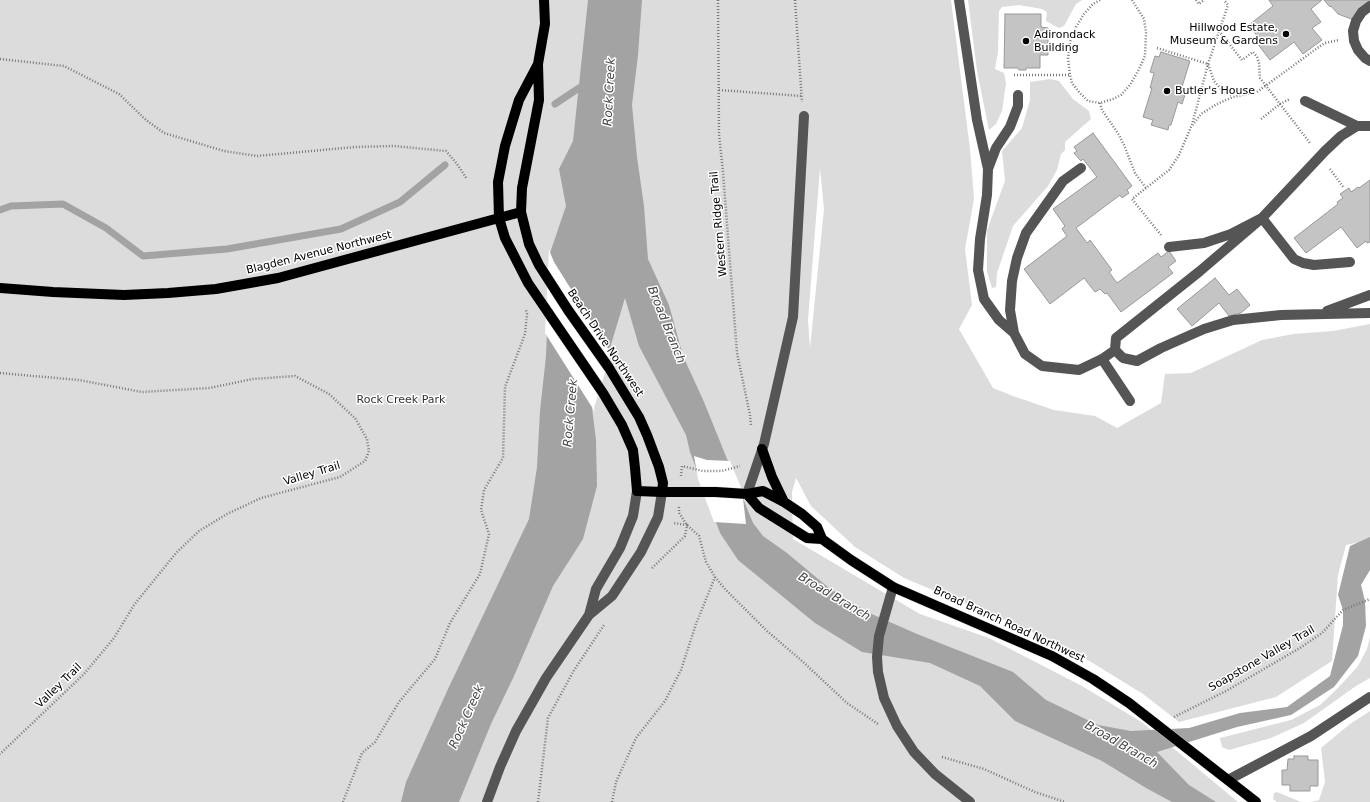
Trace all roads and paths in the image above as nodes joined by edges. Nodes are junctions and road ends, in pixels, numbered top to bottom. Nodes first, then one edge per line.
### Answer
1 (544, 0) edge
2 (718, 0) edge
3 (795, 0) edge
4 (959, 0) edge
5 (1100, 0) edge
6 (1132, 0) edge
7 (1196, 0) edge
8 (1204, 0) edge
9 (1224, 0) edge
10 (1370, 6) edge
11 (1218, 31) junction
12 (1353, 32) junction
13 (1157, 48) dead end
14 (0, 59) edge
15 (1370, 61) edge
16 (538, 64) junction
17 (1208, 64) junction
18 (1014, 75) dead end
19 (1070, 75) junction
20 (1266, 86) junction
21 (719, 90) junction
22 (1018, 95) dead end
23 (802, 96) junction
24 (1233, 97) junction
25 (1305, 101) joint
26 (1100, 103) junction
27 (1280, 104) junction
28 (804, 116) joint
29 (1261, 118) dead end
30 (1357, 126) junction
31 (1370, 126) edge
32 (1191, 127) junction
33 (1320, 156) junction
34 (1081, 168) dead end
35 (988, 169) junction
36 (467, 179) dead end
37 (1146, 188) junction
38 (1344, 188) dead end
39 (521, 212) junction
40 (499, 218) junction
41 (1262, 218) junction
42 (1170, 247) joint
43 (1350, 262) dead end
44 (0, 288) edge
45 (1370, 295) edge
46 (525, 307) dead end
47 (1370, 312) edge
48 (1320, 314) junction
49 (1014, 334) junction
50 (1115, 350) junction
51 (1102, 359) junction
52 (0, 373) edge
53 (1130, 401) dead end
54 (751, 431) dead end
55 (762, 449) junction
56 (682, 466) dead end
57 (739, 467) dead end
58 (636, 491) junction
59 (662, 492) junction
60 (745, 494) junction
61 (784, 502) junction
62 (678, 513) dead end
63 (666, 522) dead end
64 (687, 525) junction
65 (822, 539) junction
66 (715, 577) junction
67 (893, 587) junction
68 (1370, 599) edge
69 (589, 615) junction
70 (608, 619) dead end
71 (1370, 697) edge
72 (881, 726) dead end
73 (1157, 726) junction
74 (0, 754) edge
75 (939, 756) dead end
76 (1228, 780) junction
77 (343, 802) edge
78 (488, 802) edge
79 (538, 802) edge
80 (612, 802) edge
81 (970, 802) edge
82 (1065, 802) edge
83 (1256, 802) edge

1 - 16 main road, Beach Drive Northwest
2 - 21 path, Western Ridge Trail
3 - 23 path
4 - 35 street
5 - 19 path
6 - 26 path
7 - 8 path
9 - 11 path
10 - 12 street
11 - 17 path
11 - 20 path
12 - 15 street
12 - 20 path
13 - 17 path
14 - 36 path
16 - 39 main road, Beach Drive Northwest
16 - 40 main road, Beach Drive Northwest
17 - 24 path
17 - 32 path
18 - 19 path
19 - 26 path
20 - 24 path
20 - 27 path
21 - 23 path
21 - 54 path, Western Ridge Trail
22 - 35 street
23 - 28 path
24 - 32 path
25 - 27 path
25 - 30 street
26 - 37 path
27 - 29 path
27 - 33 path
28 - 55 street
30 - 31 street
30 - 33 street
32 - 37 path
33 - 38 path
33 - 41 street
34 - 49 street
35 - 49 street
37 - 42 path
39 - 40 main road, Blagden Avenue Northwest
39 - 59 main road, Beach Drive Northwest
40 - 44 main road, Blagden Avenue Northwest
40 - 58 main road, Beach Drive Northwest
41 - 42 street
41 - 43 street
41 - 50 street
45 - 48 street
46 - 77 path
47 - 48 street
48 - 50 street
49 - 51 street
50 - 51 street
51 - 53 street
52 - 74 path, Valley Trail
55 - 60 street
55 - 61 main road
56 - 57 path
58 - 59 main road, Broad Branch Road Northwest
58 - 69 street, Beach Drive Northwest
59 - 60 main road, Broad Branch Road Northwest
59 - 69 street, Beach Drive Northwest
60 - 61 main road, Broad Branch Road Northwest
60 - 65 main road, Broad Branch Road Northwest
61 - 65 main road, Broad Branch Road Northwest
62 - 64 path
63 - 64 path
64 - 66 path
65 - 67 main road, Broad Branch Road Northwest
66 - 72 path
66 - 80 path
67 - 73 main road, Broad Branch Road Northwest
67 - 81 street
68 - 73 path, Soapstone Valley Trail
69 - 78 street, Beach Drive Northwest
70 - 79 path
71 - 76 street
73 - 76 main road, Broad Branch Road Northwest
75 - 82 path
76 - 83 main road, Broad Branch Road Northwest

